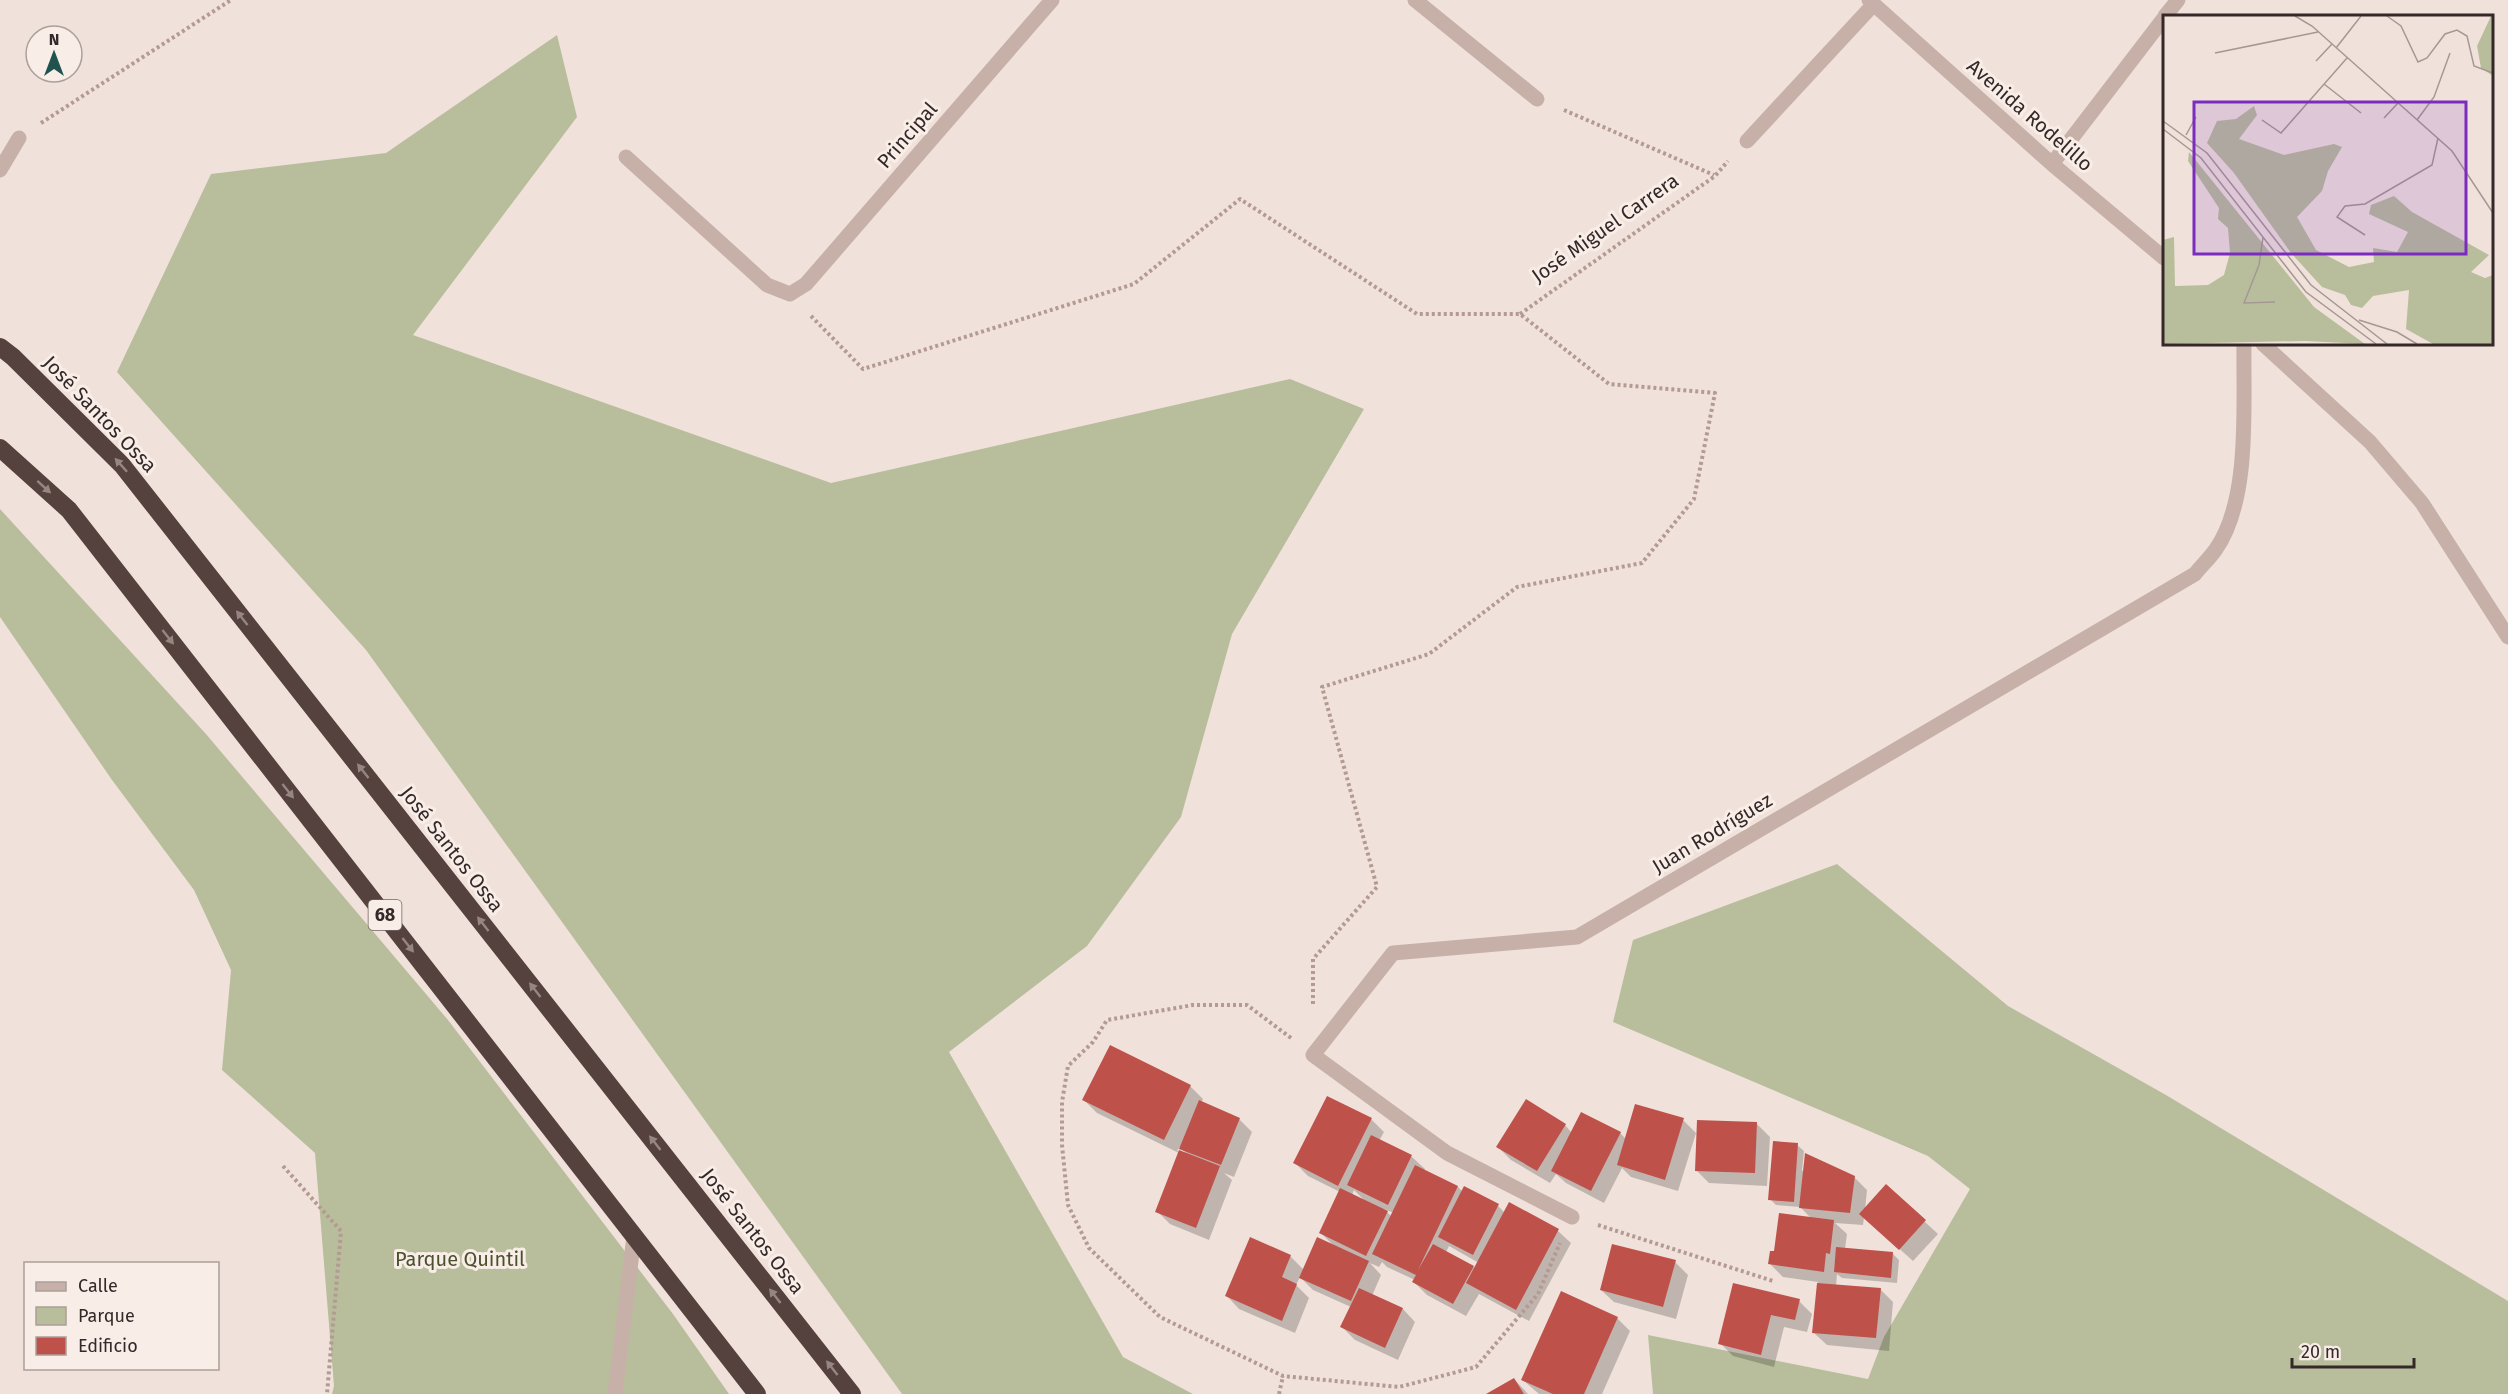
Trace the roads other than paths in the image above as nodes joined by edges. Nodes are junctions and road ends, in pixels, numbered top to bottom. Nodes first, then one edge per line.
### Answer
1 (1052, 0) edge
2 (1415, 0) edge
3 (2178, 0) edge
4 (1871, 2) edge
5 (2167, 15) edge
6 (2163, 20) edge
7 (1537, 99) road end
8 (19, 138) road end
9 (1746, 141) dead end
10 (626, 157) dead end
11 (2052, 164) junction
12 (0, 170) edge
13 (2163, 257) edge
14 (2244, 345) edge
15 (2264, 345) edge
16 (0, 347) edge
17 (0, 448) edge
18 (2508, 637) edge
19 (1572, 1217) road end
20 (634, 1236) junction
21 (615, 1394) edge
22 (757, 1394) edge
23 (852, 1394) edge

1 - 10 street, Principal
2 - 7 street
3 - 5 street
4 - 9 street
4 - 11 street, Avenida Rodelillo
6 - 11 street
8 - 12 street
11 - 13 street, Avenida Rodelillo
14 - 19 street, Juan Rodríguez
15 - 18 street
23 -> 16 highway, José Santos Ossa
17 -> 20 highway, 68
20 - 21 street
20 - 22 highway, 68

